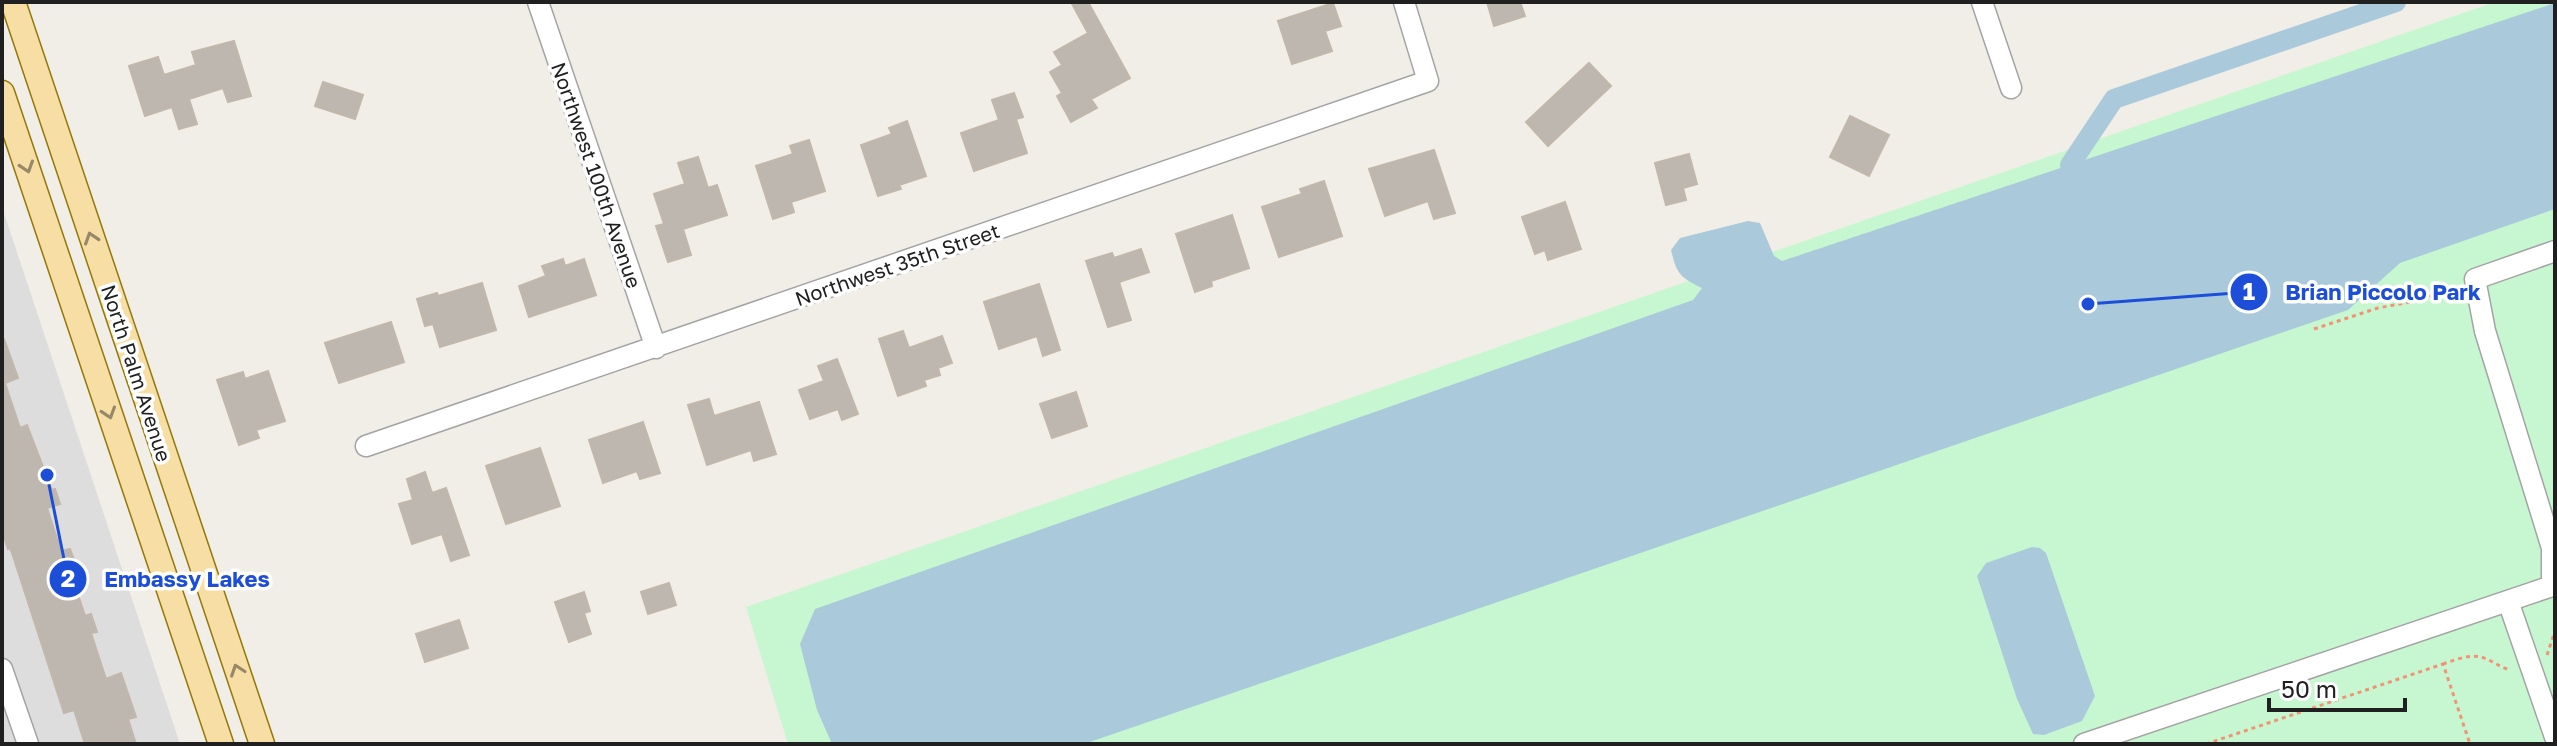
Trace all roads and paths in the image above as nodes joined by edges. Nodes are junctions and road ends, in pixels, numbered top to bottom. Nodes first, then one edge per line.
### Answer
1 (13, 2) edge
2 (538, 2) edge
3 (1404, 2) edge
4 (1982, 2) edge
5 (2011, 88) dead end
6 (2, 93) edge
7 (2555, 251) edge
8 (2479, 298) junction
9 (2314, 329) dead end
10 (656, 348) junction
11 (366, 446) dead end
12 (2554, 585) edge
13 (2508, 601) junction
14 (2555, 631) edge
15 (2546, 658) dead end
16 (2443, 664) junction
17 (2, 669) edge
18 (2520, 670) dead end
19 (2555, 737) edge
20 (2222, 739) junction
21 (21, 742) edge
22 (221, 744) edge
23 (262, 744) edge
24 (2084, 744) edge
25 (2206, 744) edge
26 (2217, 744) edge
27 (2470, 744) edge

23 -> 1 main road, North Palm Avenue
2 - 10 street, Northwest 100th Avenue
3 - 10 street, Northwest 35th Street
4 - 5 street
6 -> 22 main road, North Palm Avenue
7 - 8 street
8 - 9 path
8 - 12 street
10 - 11 street, Northwest 35th Street
12 - 13 street
13 - 19 street
13 - 24 street
14 - 15 path
16 - 18 path
16 - 20 path
16 - 27 path
17 - 21 street
20 - 25 path
20 - 26 path

